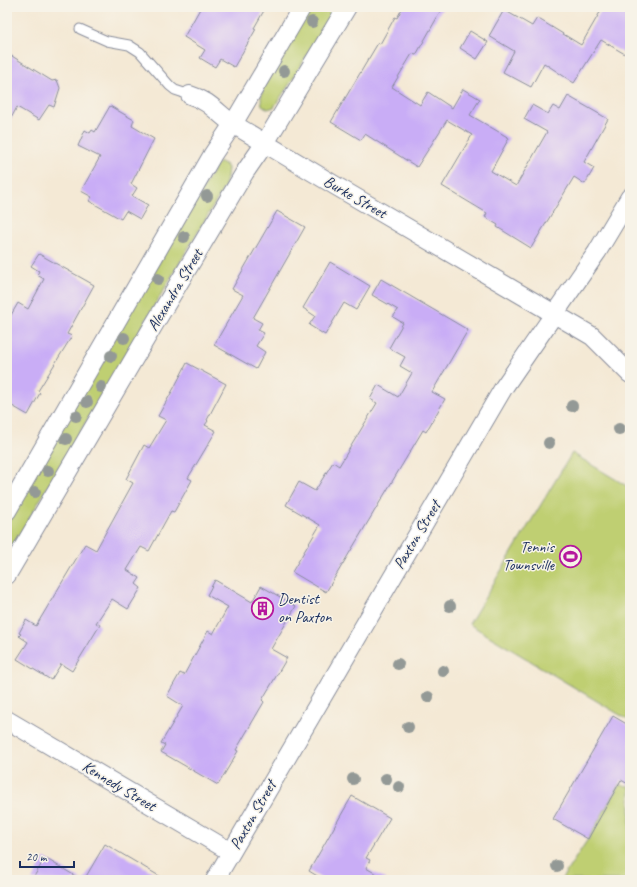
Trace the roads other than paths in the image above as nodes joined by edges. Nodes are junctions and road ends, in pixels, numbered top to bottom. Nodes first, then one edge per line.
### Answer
1 (302, 7) edge
2 (346, 7) edge
3 (80, 30) dead end
4 (190, 96) joint
5 (233, 124) junction
6 (265, 143) junction
7 (630, 197) edge
8 (554, 314) junction
9 (630, 374) edge
10 (7, 511) edge
11 (7, 575) edge
12 (7, 720) edge
13 (231, 852) junction
14 (214, 880) edge

1 - 5 street
2 - 6 street, Alexandra Street
3 - 4 lane, Burke Street
4 - 5 street, Burke Street
5 - 6 street, Burke Street
5 - 10 street
6 - 8 street, Burke Street
6 - 11 street, Alexandra Street
7 - 8 street, Paxton Street
8 - 9 street, Burke Street
8 - 13 street, Paxton Street
12 - 13 street, Kennedy Street
13 - 14 street, Paxton Street

